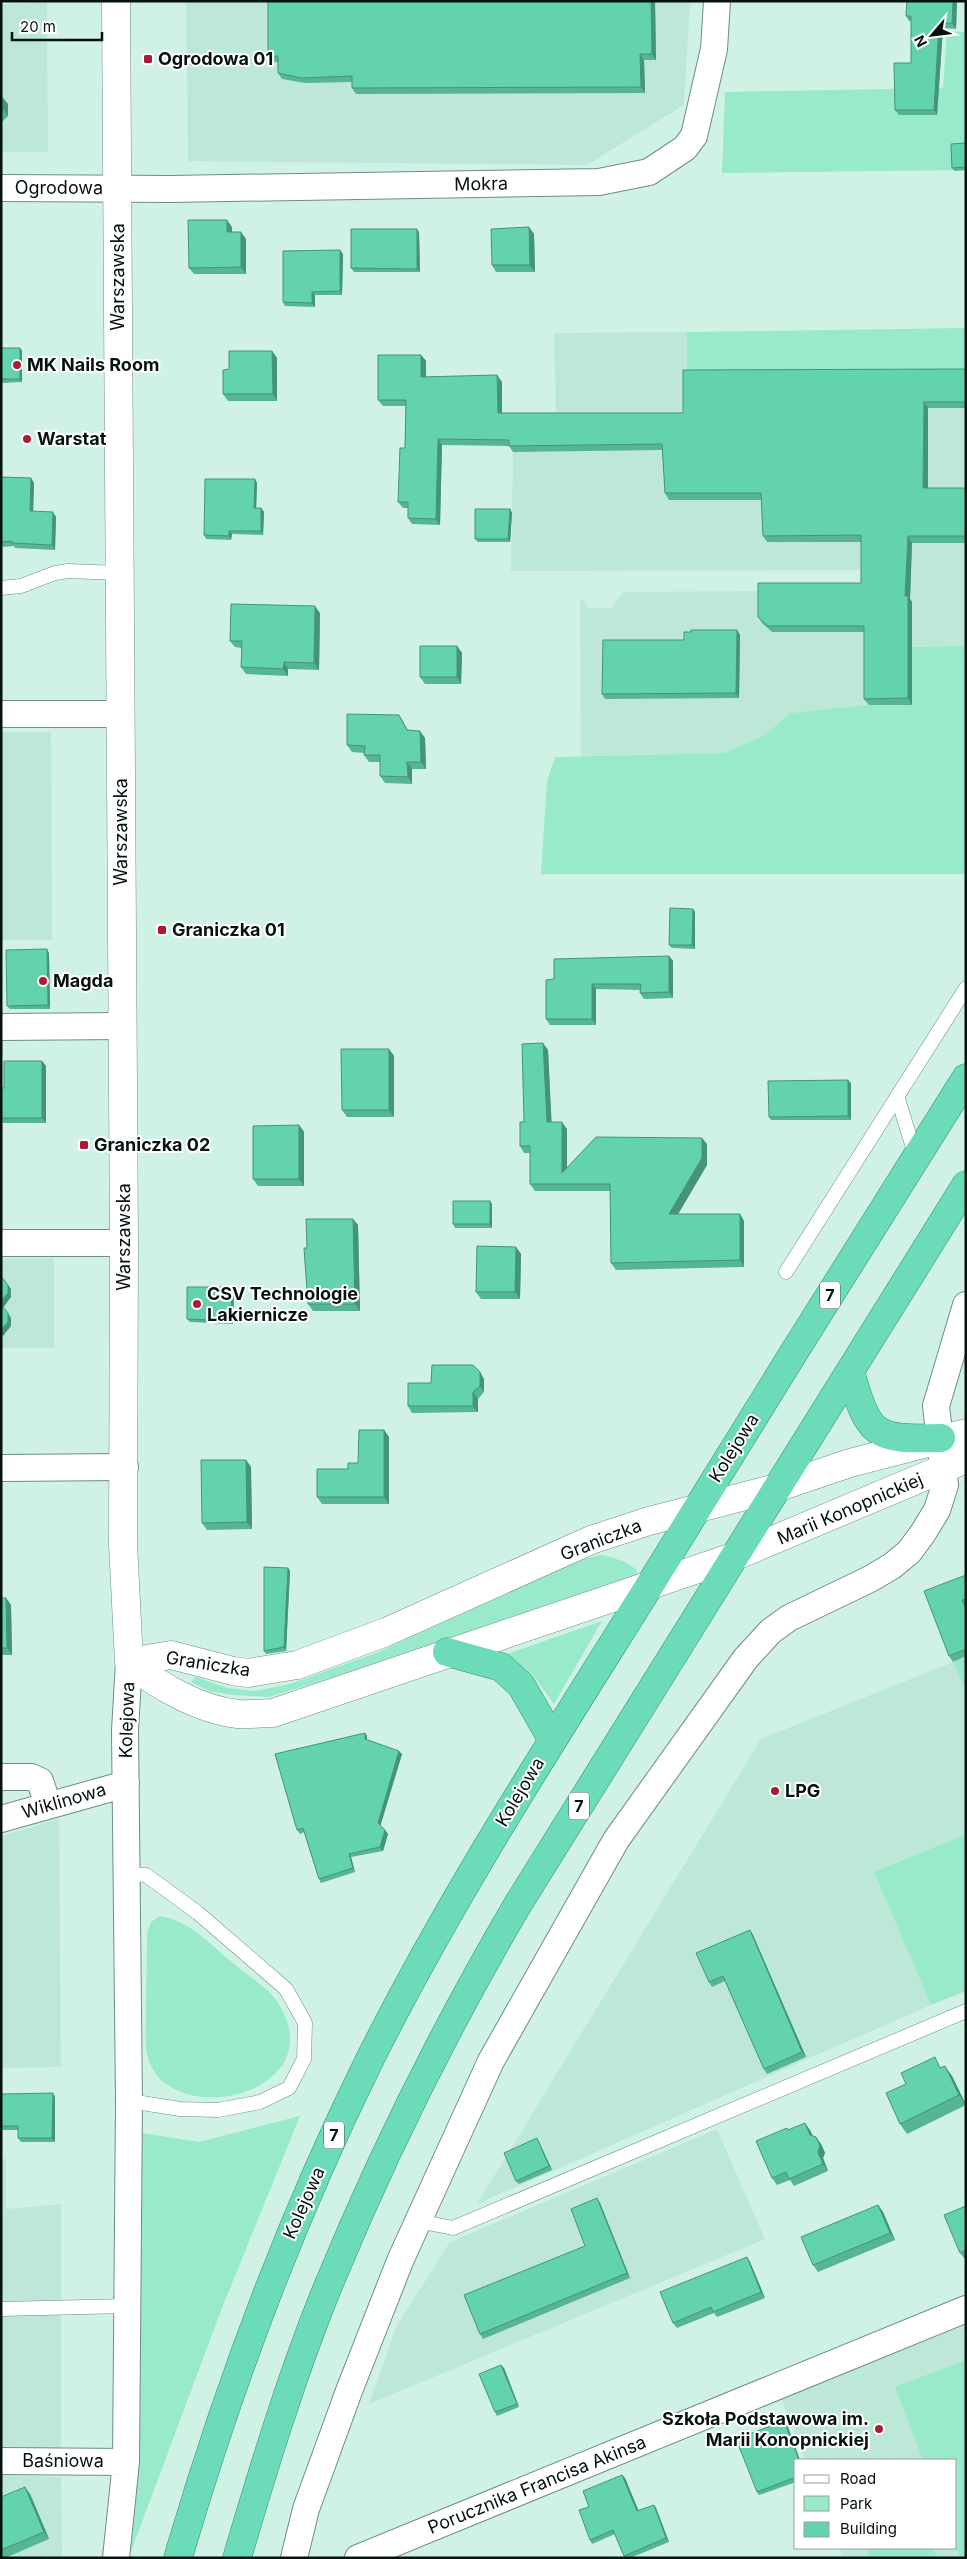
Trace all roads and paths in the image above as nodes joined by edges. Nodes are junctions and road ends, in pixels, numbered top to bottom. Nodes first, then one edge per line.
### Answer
1 (116, 1) edge
2 (717, 1) edge
3 (1, 188) edge
4 (117, 188) junction
5 (119, 573) junction
6 (1, 588) edge
7 (1, 714) edge
8 (120, 714) junction
9 (966, 988) edge
10 (122, 1026) junction
11 (1, 1027) edge
12 (966, 1078) edge
13 (897, 1096) junction
14 (916, 1158) junction
15 (966, 1185) edge
16 (1, 1243) edge
17 (124, 1243) junction
18 (786, 1272) dead end
19 (966, 1305) edge
20 (850, 1371) junction
21 (953, 1436) edge
22 (955, 1464) edge
23 (124, 1467) junction
24 (1, 1468) edge
25 (776, 1488) junction
26 (694, 1511) junction
27 (733, 1557) junction
28 (648, 1587) junction
29 (447, 1652) junction
30 (129, 1662) junction
31 (552, 1739) junction
32 (1, 1777) edge
33 (126, 1784) junction
34 (48, 1805) junction
35 (1, 1819) edge
36 (126, 1874) junction
37 (966, 2011) edge
38 (129, 2101) junction
39 (418, 2221) junction
40 (127, 2306) junction
41 (1, 2309) edge
42 (966, 2309) edge
43 (1, 2461) edge
44 (126, 2462) junction
45 (116, 2558) edge
46 (178, 2558) edge
47 (237, 2558) edge
48 (294, 2558) edge
49 (358, 2558) edge

1 - 4 street, Warszawska
2 - 4 street, Mokra
3 - 4 street, Ogrodowa
4 - 5 street, Warszawska
5 - 6 lane
5 - 8 street, Warszawska
7 - 8 street
8 - 10 street, Warszawska
9 - 13 lane
10 - 11 street
10 - 17 street, Warszawska
12 - 14 highway, Kolejowa / 7
13 - 14 lane
13 - 18 lane
14 - 26 highway, Kolejowa / 7
15 - 20 highway, 7
16 - 17 street
17 - 23 street, Warszawska
19 - 21 street
20 - 21 highway
20 - 25 highway, 7
21 - 22 street
21 - 25 street, Marii Konopnickiej
22 - 27 street, Marii Konopnickiej
22 - 39 street
23 - 24 street
23 - 30 street, Warszawska
25 - 26 street, Graniczka
25 - 27 highway, 7
26 - 28 highway, Kolejowa / 7
26 - 30 street, Graniczka
27 - 28 street, Graniczka
27 - 47 highway, 7
28 - 29 street, Graniczka
28 - 31 highway, Kolejowa / 7
29 - 30 street, Graniczka
29 - 31 highway
30 - 33 street, Kolejowa
31 - 46 highway, Kolejowa / 7
32 - 34 street
33 - 34 street, Wiklinowa
33 - 36 street, Kolejowa
34 - 35 street, Wiklinowa
36 - 38 street, Kolejowa
36 - 38 lane
37 - 39 lane
38 - 40 street, Kolejowa
39 - 48 street
40 - 41 lane
40 - 44 street, Kolejowa
42 - 49 street, Porucznika Francisa Akinsa
43 - 44 street, Baśniowa
44 - 45 street, Kolejowa

